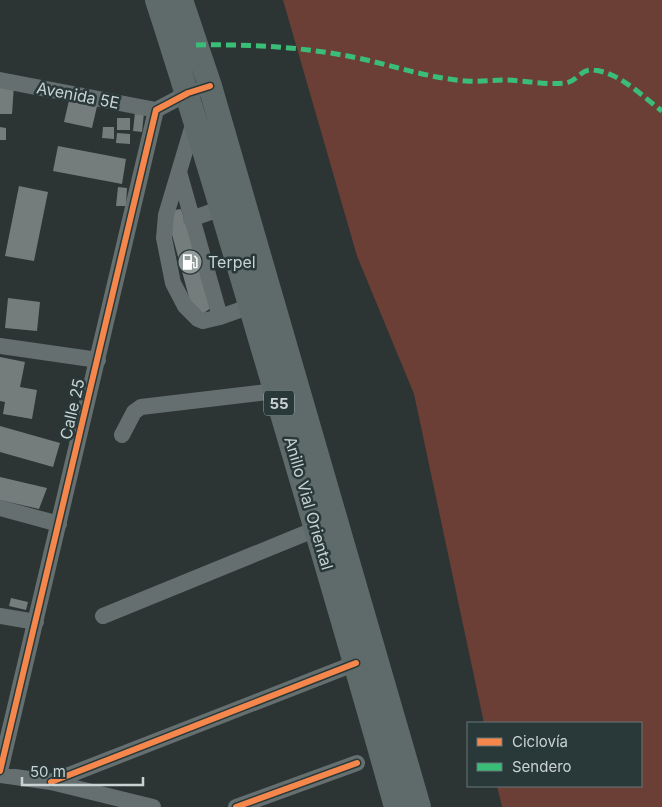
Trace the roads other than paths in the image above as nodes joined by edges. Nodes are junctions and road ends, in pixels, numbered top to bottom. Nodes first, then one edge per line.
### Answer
1 (157, 0) edge
2 (181, 0) edge
3 (0, 80) edge
4 (198, 90) junction
5 (156, 110) junction
6 (194, 118) junction
7 (179, 172) junction
8 (222, 208) junction
9 (191, 219) junction
10 (251, 306) junction
11 (220, 317) junction
12 (0, 346) edge
13 (98, 360) junction
14 (276, 391) junction
15 (122, 435) dead end
16 (0, 508) edge
17 (59, 524) junction
18 (316, 529) junction
19 (0, 616) edge
20 (103, 616) dead end
21 (36, 622) junction
22 (356, 664) junction
23 (356, 763) dead end
24 (0, 771) edge
25 (0, 775) edge
26 (51, 782) junction
27 (153, 807) edge
28 (236, 807) edge
29 (396, 807) edge
30 (419, 807) edge

1 - 4 highway, Anillo Vial Oriental / 55
2 - 4 highway, Anillo Vial Oriental / 55
3 - 5 street, Avenida 5E
4 - 5 street
4 - 6 highway, Anillo Vial Oriental / 55
4 - 30 highway, Anillo Vial Oriental / 55
5 - 13 street, Calle 25
6 - 7 street
6 - 8 highway, Anillo Vial Oriental / 55
7 - 9 street
7 - 11 street
8 - 9 street
8 - 10 highway, Anillo Vial Oriental / 55
9 - 11 street
10 - 11 street
10 - 14 highway, Anillo Vial Oriental / 55
12 - 13 street
13 - 17 street, Calle 25
14 - 15 street
14 - 18 highway, Anillo Vial Oriental / 55
16 - 17 street
17 - 21 street, Calle 25
18 - 20 street
18 - 22 highway, Anillo Vial Oriental / 55
19 - 21 street
21 - 24 street, Calle 25
22 - 26 street
22 - 29 highway, Anillo Vial Oriental / 55
23 - 28 street
25 - 26 street
26 - 27 street

